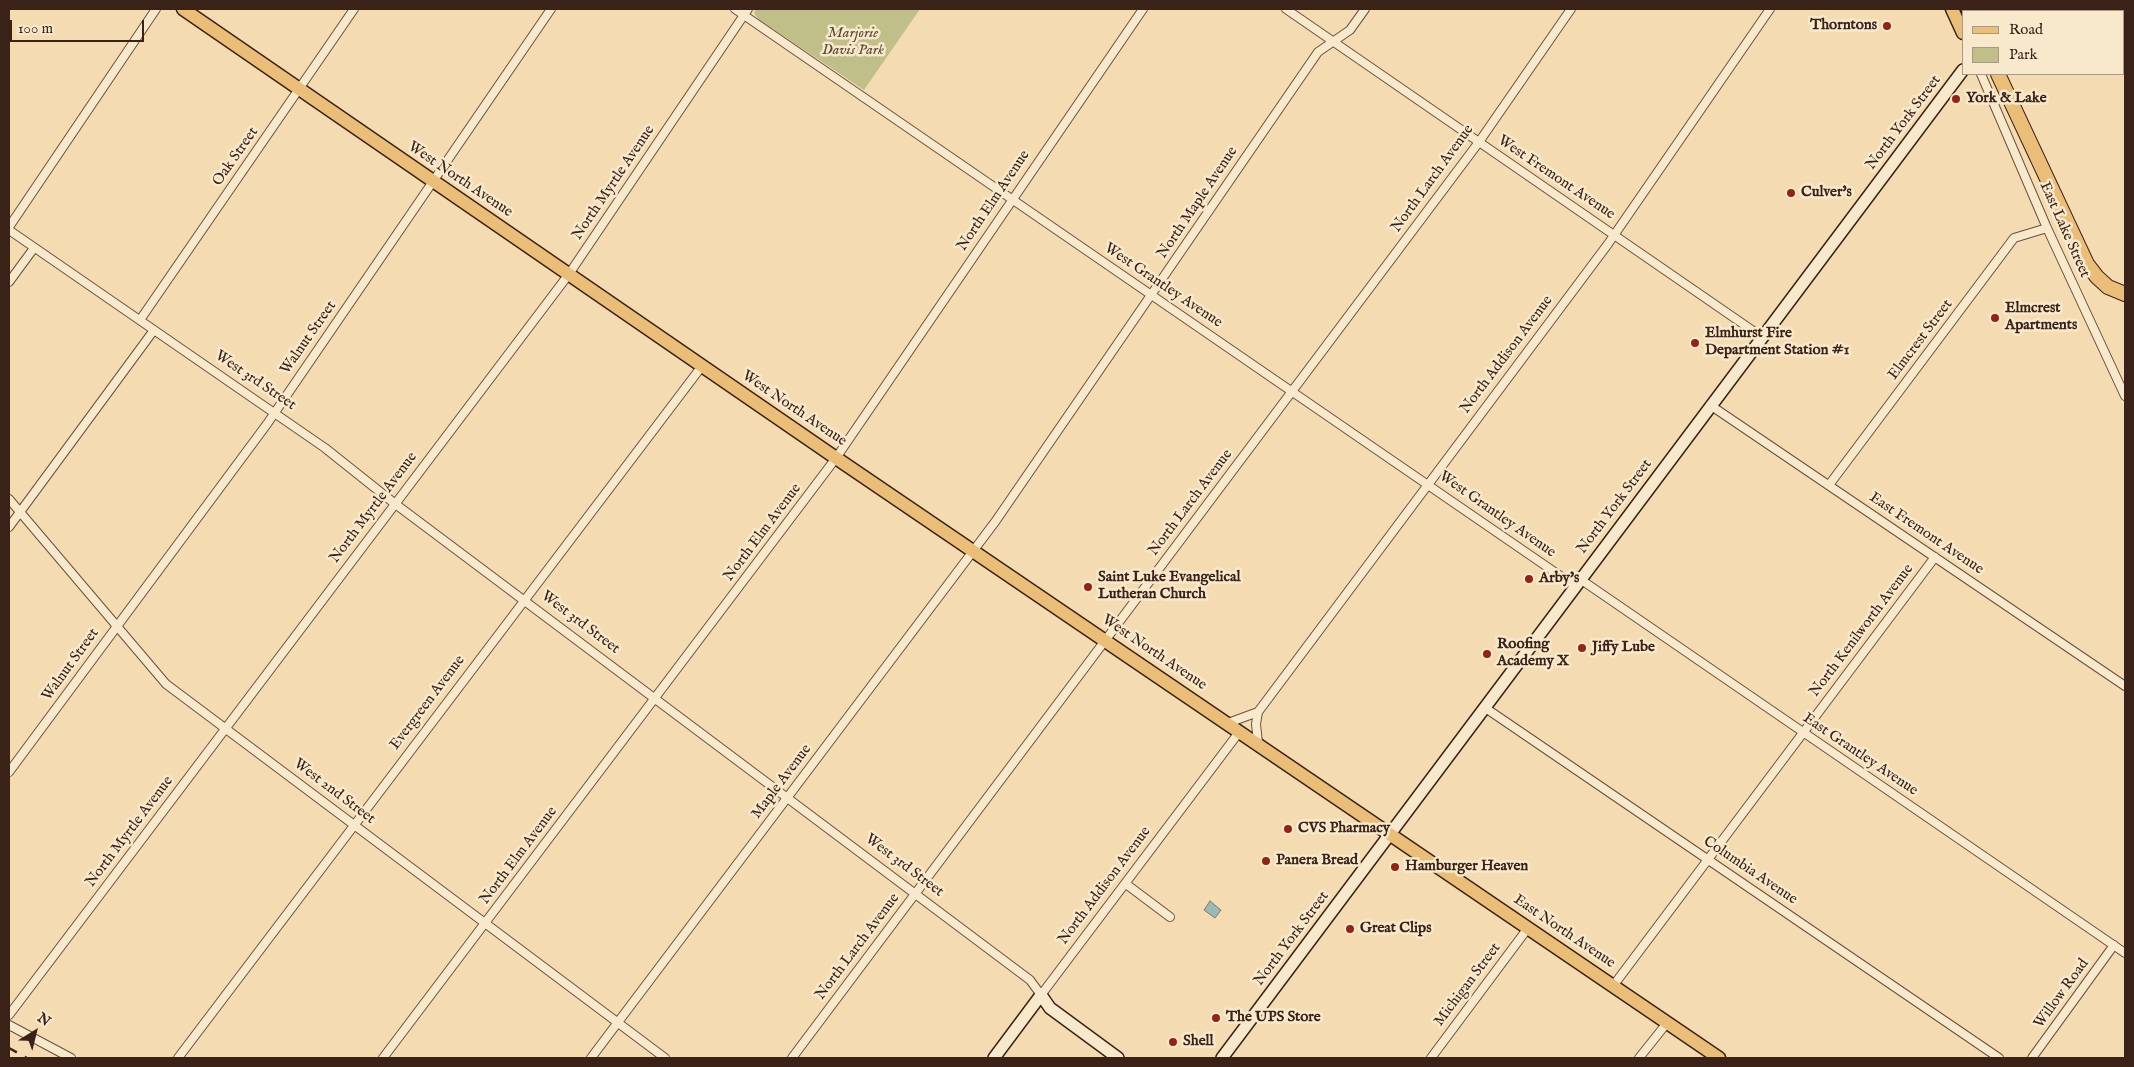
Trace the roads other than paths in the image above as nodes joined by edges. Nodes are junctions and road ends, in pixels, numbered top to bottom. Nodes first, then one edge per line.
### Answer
1 (156, 9) edge
2 (183, 9) edge
3 (354, 9) edge
4 (551, 9) edge
5 (735, 9) edge
6 (1143, 9) edge
7 (1286, 9) edge
8 (1365, 9) edge
9 (1571, 9) edge
10 (1770, 9) edge
11 (1952, 9) edge
12 (746, 12) edge
13 (1962, 31) edge
14 (1333, 42) junction
15 (1962, 71) edge
16 (1981, 75) edge
17 (1998, 75) edge
18 (299, 90) junction
19 (1478, 142) junction
20 (434, 182) junction
21 (1012, 199) junction
22 (2047, 228) junction
23 (9, 229) edge
24 (1614, 235) junction
25 (34, 248) junction
26 (569, 274) junction
27 (9, 282) edge
28 (1152, 294) junction
29 (2125, 294) edge
30 (140, 320) junction
31 (154, 330) junction
32 (1762, 337) junction
33 (702, 366) junction
34 (1292, 391) junction
35 (2125, 396) edge
36 (1710, 405) junction
37 (274, 412) junction
38 (836, 458) junction
39 (1429, 485) junction
40 (1829, 485) junction
41 (9, 499) edge
42 (394, 503) junction
43 (20, 512) junction
44 (995, 522) joint
45 (9, 527) edge
46 (973, 551) junction
47 (1935, 557) junction
48 (1578, 582) junction
49 (523, 600) junction
50 (116, 626) junction
51 (1106, 640) junction
52 (2125, 686) edge
53 (655, 698) junction
54 (1484, 707) junction
55 (1258, 712) junction
56 (1228, 723) junction
57 (225, 728) junction
58 (1240, 731) junction
59 (1803, 732) junction
60 (1258, 743) junction
61 (9, 772) edge
62 (787, 798) junction
63 (354, 825) junction
64 (1390, 833) junction
65 (1708, 859) junction
66 (1126, 884) junction
67 (916, 894) junction
68 (1170, 916) dead end
69 (485, 923) junction
70 (1528, 928) junction
71 (2114, 945) junction
72 (2125, 953) edge
73 (1613, 986) junction
74 (1041, 995) junction
75 (9, 1015) edge
76 (618, 1023) junction
77 (1667, 1023) junction
78 (9, 1025) edge
79 (71, 1058) edge
80 (178, 1058) edge
81 (384, 1058) edge
82 (592, 1058) edge
83 (665, 1058) edge
84 (792, 1058) edge
85 (994, 1058) edge
86 (1118, 1058) edge
87 (1222, 1058) edge
88 (1431, 1058) edge
89 (1640, 1058) edge
90 (1719, 1058) edge
91 (2000, 1058) edge
92 (2032, 1058) edge

1 - 23 street
2 - 18 main road, West North Avenue
3 - 18 street, Oak Street
4 - 20 street, Walnut Street
5 - 12 street, West Grantley Avenue
6 - 21 street, North Elm Avenue
7 - 14 street, West Fremont Avenue
8 - 14 street, North Maple Avenue
9 - 19 street, North Larch Avenue
10 - 24 street, North Addison Avenue
11 - 13 main road
12 - 21 street, West Grantley Avenue
12 - 26 street, North Myrtle Avenue
14 - 19 street, West Fremont Avenue
14 - 28 street, North Maple Avenue
15 - 32 main road, North York Street
16 - 22 street, East Lake Street
17 - 29 highway
18 - 20 main road, West North Avenue
18 - 30 street, Oak Street
19 - 24 street, West Fremont Avenue
19 - 34 street, North Larch Avenue
20 - 26 main road, West North Avenue
20 - 37 street, Walnut Street
21 - 28 street, West Grantley Avenue
21 - 38 street, North Elm Avenue
22 - 35 street, East Lake Street
22 - 40 street, Elmcrest Street
23 - 25 street, West 3rd Street
24 - 32 street, West Fremont Avenue
24 - 39 street, North Addison Avenue
25 - 27 street
25 - 30 street, West 3rd Street
26 - 33 main road, West North Avenue
26 - 42 street, North Myrtle Avenue
28 - 34 street, West Grantley Avenue
28 - 44 street, North Maple Avenue
30 - 31 street, West 3rd Street
31 - 37 street, West 3rd Street
31 - 43 street
32 - 36 main road, North York Street
33 - 38 main road, West North Avenue
33 - 49 street, Evergreen Avenue
34 - 39 street, West Grantley Avenue
34 - 51 street, North Larch Avenue
36 - 40 street, East Fremont Avenue
36 - 48 main road, North York Street
37 - 42 street, West 3rd Street
37 - 50 street, Walnut Street
38 - 46 main road, West North Avenue
38 - 53 street, North Elm Avenue
39 - 48 street, West Grantley Avenue
39 - 55 street, North Addison Avenue
40 - 47 street, East Fremont Avenue
41 - 43 street, West 2nd Street
42 - 49 street, West 3rd Street
42 - 57 street, North Myrtle Avenue
43 - 45 street
43 - 50 street, West 2nd Street
44 - 46 street, Maple Avenue
46 - 51 main road, West North Avenue
46 - 62 street, Maple Avenue
47 - 52 street, East Fremont Avenue
47 - 59 street, North Kenilworth Avenue
48 - 54 main road, North York Street
48 - 59 street, East Grantley Avenue
49 - 53 street, West 3rd Street
49 - 63 street, Evergreen Avenue
50 - 57 street, West 2nd Street
50 - 61 street, Walnut Street
51 - 56 main road, West North Avenue
51 - 67 street, North Larch Avenue
53 - 62 street, West 3rd Street
53 - 69 street, North Elm Avenue
54 - 64 main road, North York Street
54 - 65 street, Columbia Avenue
55 - 56 street
55 - 60 street
56 - 58 main road, West North Avenue
57 - 63 street, West 2nd Street
57 - 75 street, North Myrtle Avenue
58 - 60 main road, West North Avenue
58 - 66 street, North Addison Avenue
59 - 65 street, North Kenilworth Avenue
59 - 71 street, East Grantley Avenue
60 - 64 main road, West North Avenue
62 - 67 street, West 3rd Street
62 - 76 street, Maple Avenue
63 - 69 street, West 2nd Street
63 - 80 street, Evergreen Avenue
64 - 70 main road, East North Avenue
64 - 87 main road, North York Street
65 - 73 street, North Kenilworth Avenue
65 - 91 street, Columbia Avenue
66 - 68 street
66 - 74 street, North Addison Avenue
67 - 74 street, West 3rd Street
67 - 84 street, North Larch Avenue
69 - 76 street, West 2nd Street
69 - 81 street, North Elm Avenue
70 - 73 main road, East North Avenue
70 - 88 street, Michigan Street
71 - 72 street, East Grantley Avenue
71 - 92 street, Willow Road
73 - 77 main road, East North Avenue
74 - 85 main road, North Addison Avenue
74 - 86 main road, West 3rd Street
76 - 82 street, Maple Avenue
76 - 83 street, West 2nd Street
77 - 89 street
77 - 90 main road, East North Avenue
78 - 79 street

